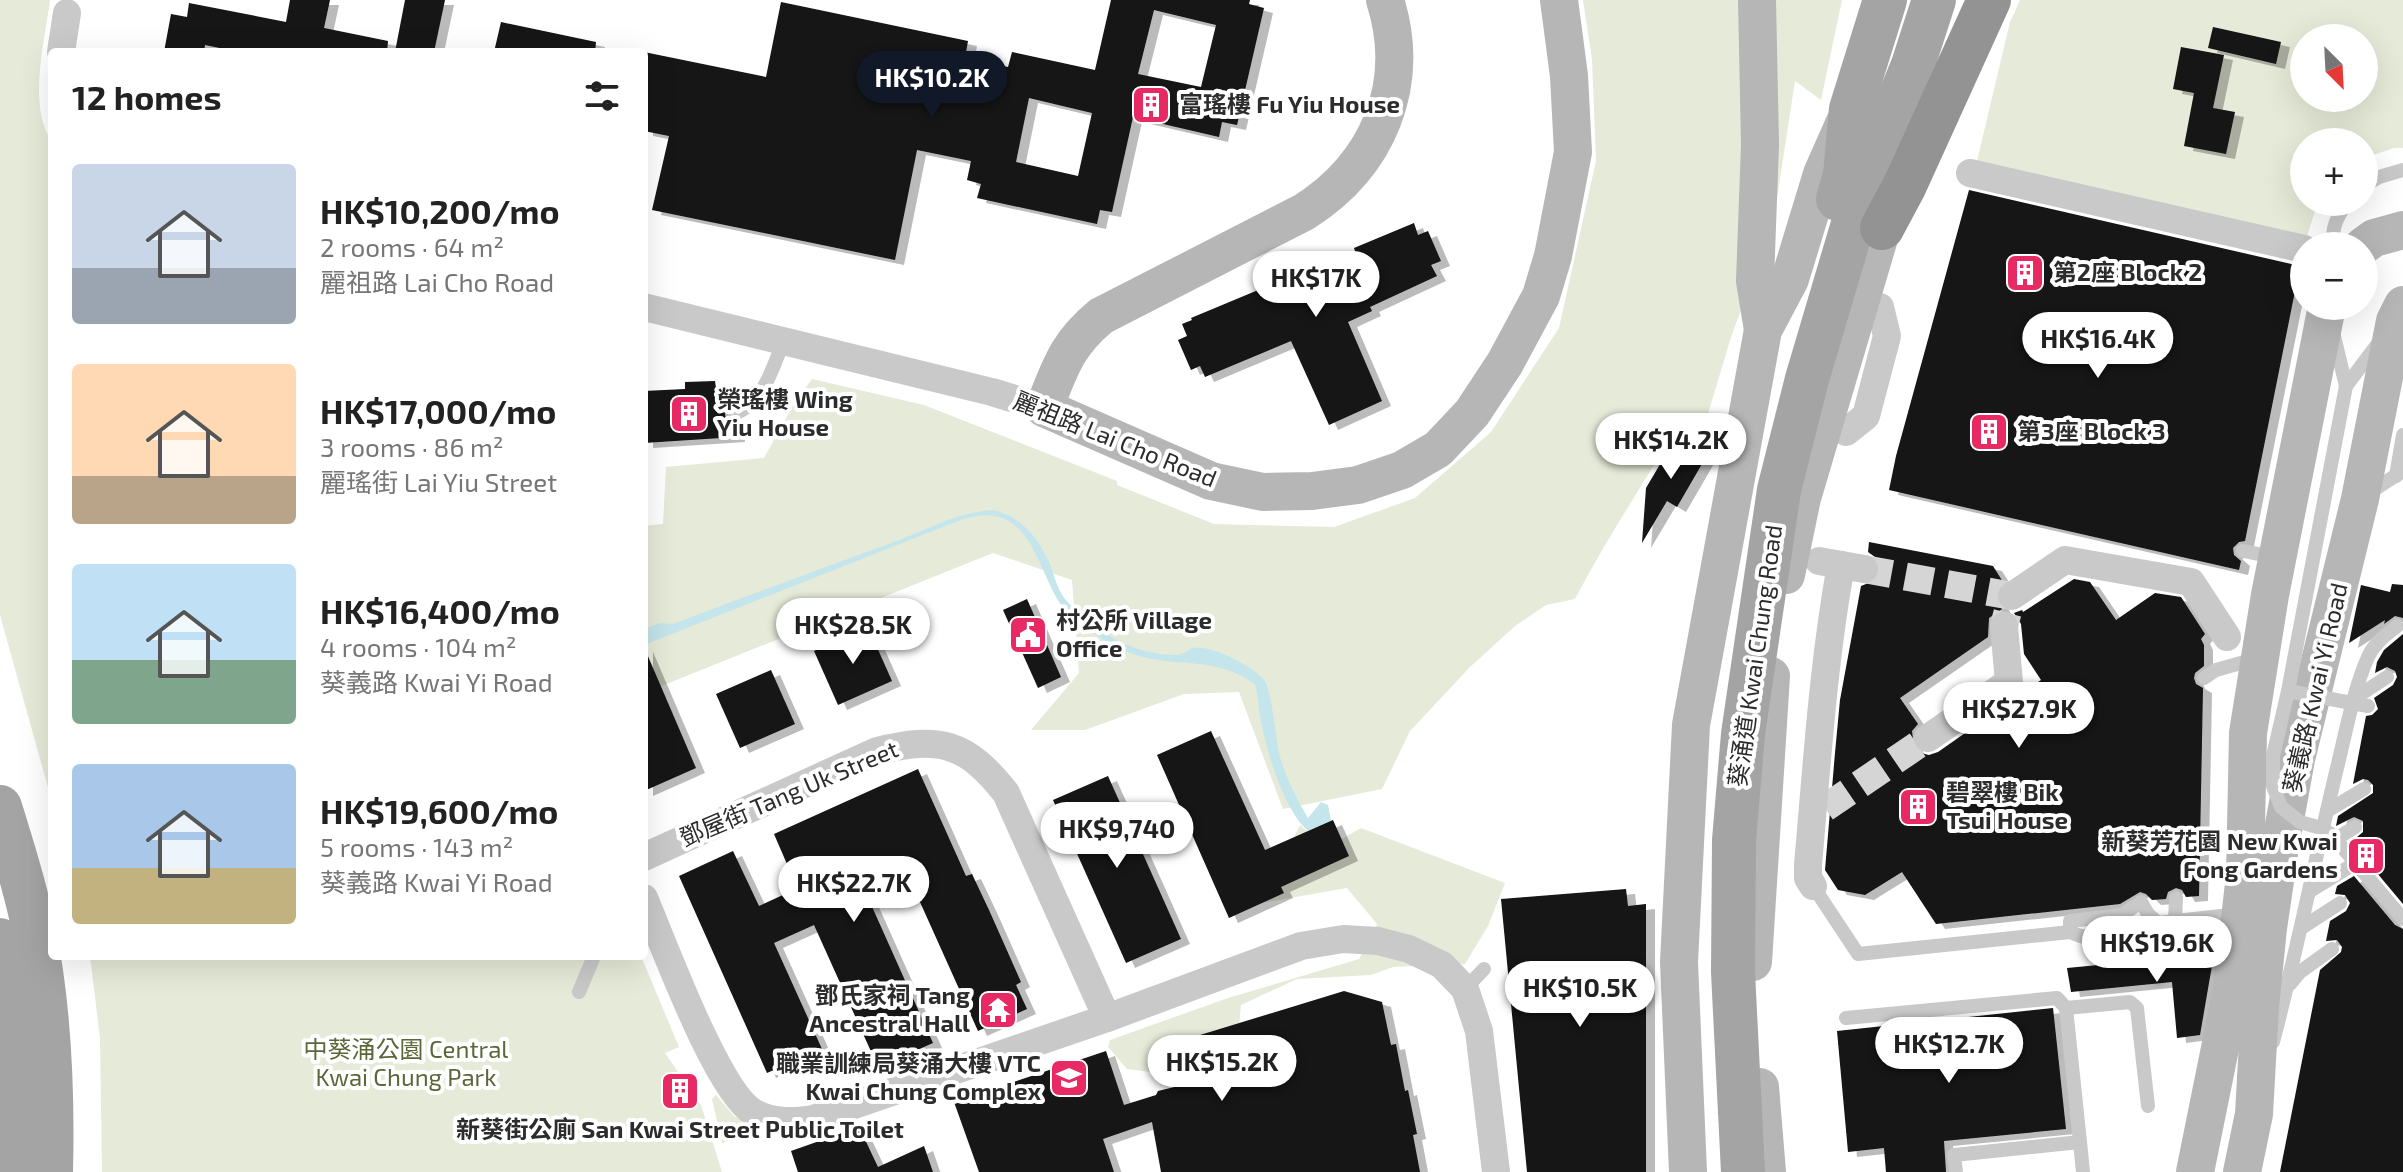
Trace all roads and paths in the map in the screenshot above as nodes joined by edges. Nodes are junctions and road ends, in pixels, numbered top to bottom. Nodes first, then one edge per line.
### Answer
1 (1385, 0) edge
2 (1559, 0) edge
3 (1757, 0) edge
4 (1885, 0) edge
5 (1934, 0) edge
6 (1989, 0) edge
7 (69, 4) edge
8 (62, 48) edge
9 (1913, 65) junction
10 (1851, 109) junction
11 (2403, 170) edge
12 (1970, 173) dead end
13 (2378, 178) edge
14 (2403, 230) edge
15 (2378, 237) edge
16 (1877, 246) junction
17 (2290, 246) edge
18 (1880, 307) joint
19 (648, 308) edge
20 (2399, 313) edge
21 (2323, 320) edge
22 (2330, 320) edge
23 (1763, 330) junction
24 (784, 340) junction
25 (2346, 386) junction
26 (1044, 408) junction
27 (735, 414) dead end
28 (1846, 432) joint
29 (2403, 439) edge
30 (1814, 459) junction
31 (2400, 474) edge
32 (2360, 499) junction
33 (1805, 567) junction
34 (2012, 596) dead end
35 (2004, 626) tunnel mouth
36 (2397, 626) dead end
37 (2227, 637) joint
38 (2247, 662) junction
39 (2320, 670) junction
40 (2387, 677) dead end
41 (2204, 678) dead end
42 (2288, 691) junction
43 (2355, 698) junction
44 (2368, 706) dead end
45 (1928, 738) tunnel mouth
46 (2364, 789) dead end
47 (0, 807) edge
48 (2327, 811) junction
49 (2355, 827) dead end
50 (2318, 850) junction
51 (648, 855) edge
52 (2357, 862) dead end
53 (1813, 886) joint
54 (2310, 891) junction
55 (2176, 898) dead end
56 (2340, 903) dead end
57 (648, 907) edge
58 (2240, 914) junction
59 (2403, 919) edge
60 (2175, 920) junction
61 (2158, 923) junction
62 (2303, 927) junction
63 (2070, 932) junction
64 (0, 940) edge
65 (2332, 949) dead end
66 (592, 960) edge
67 (2287, 987) junction
68 (579, 992) dead end
69 (2066, 1008) junction
70 (1107, 1018) junction
71 (1846, 1018) dead end
72 (2148, 1106) dead end
73 (2254, 1114) junction
74 (2080, 1142) junction
75 (16, 1172) edge
76 (51, 1172) edge
77 (1496, 1172) edge
78 (1688, 1172) edge
79 (1724, 1172) edge
80 (1743, 1172) edge
81 (1767, 1172) edge
82 (1956, 1172) edge
83 (2083, 1172) edge
84 (2195, 1172) edge
85 (2242, 1172) edge

1 - 26 street
2 - 26 street, 麗祖路 Lai Cho Road
3 - 23 street
4 - 10 main road, 葵涌道 Kwai Chung Road
5 - 9 main road, 葵涌道 Kwai Chung Road
6 - 16 highway
7 - 8 street
9 - 16 street, 葵涌道 Kwai Chung Road
9 - 33 main road, 葵涌道 Kwai Chung Road
10 - 23 street, 葵涌道 Kwai Chung Road
10 - 33 main road, 葵涌道 Kwai Chung Road
11 - 13 lane
12 - 17 street
14 - 15 street
16 - 18 lane
16 - 30 street, 葵涌道 Kwai Chung Road
18 - 28 street
19 - 24 street, 麗祖路 Lai Cho Road
20 - 25 lane
20 - 32 street, 葵義路 Kwai Yi Road
21 - 38 street, 葵義路 Kwai Yi Road
22 - 25 lane
23 - 78 street, 葵涌道 Kwai Chung Road
24 - 26 street, 麗祖路 Lai Cho Road
24 - 27 lane
25 - 42 lane, bridge
28 - 30 lane
29 - 31 lane
30 - 33 street, 葵涌道 Kwai Chung Road
31 - 32 lane
32 - 39 street, 葵義路 Kwai Yi Road
33 - 53 street
33 - 79 main road, 葵涌道 Kwai Chung Road
33 - 80 main road, 葵涌道 Kwai Chung Road
33 - 81 street, 葵涌道 Kwai Chung Road
34 - 37 street
35 - 45 street
36 - 43 lane
37 - 38 lane
38 - 39 street
38 - 41 lane
38 - 58 street, 葵義路 Kwai Yi Road
39 - 73 street, 葵義路 Kwai Yi Road
40 - 43 lane
42 - 44 lane, bridge
42 - 59 lane, bridge
43 - 48 lane
46 - 48 lane
47 - 76 main road
48 - 50 lane
49 - 50 lane
50 - 54 lane
51 - 70 street, 鄧屋街 Tang Uk Street
52 - 54 lane
53 - 63 lane
54 - 62 lane
55 - 60 lane
56 - 62 lane
57 - 70 street
58 - 60 lane
58 - 84 street, 葵義路 Kwai Yi Road
60 - 61 lane
61 - 63 lane
61 - 63 lane
62 - 67 lane
64 - 75 main road
65 - 67 lane
66 - 68 lane
67 - 73 lane
69 - 71 lane
69 - 72 lane
69 - 74 lane
70 - 77 street
73 - 85 street, 葵義路 Kwai Yi Road
74 - 82 lane
74 - 83 lane

